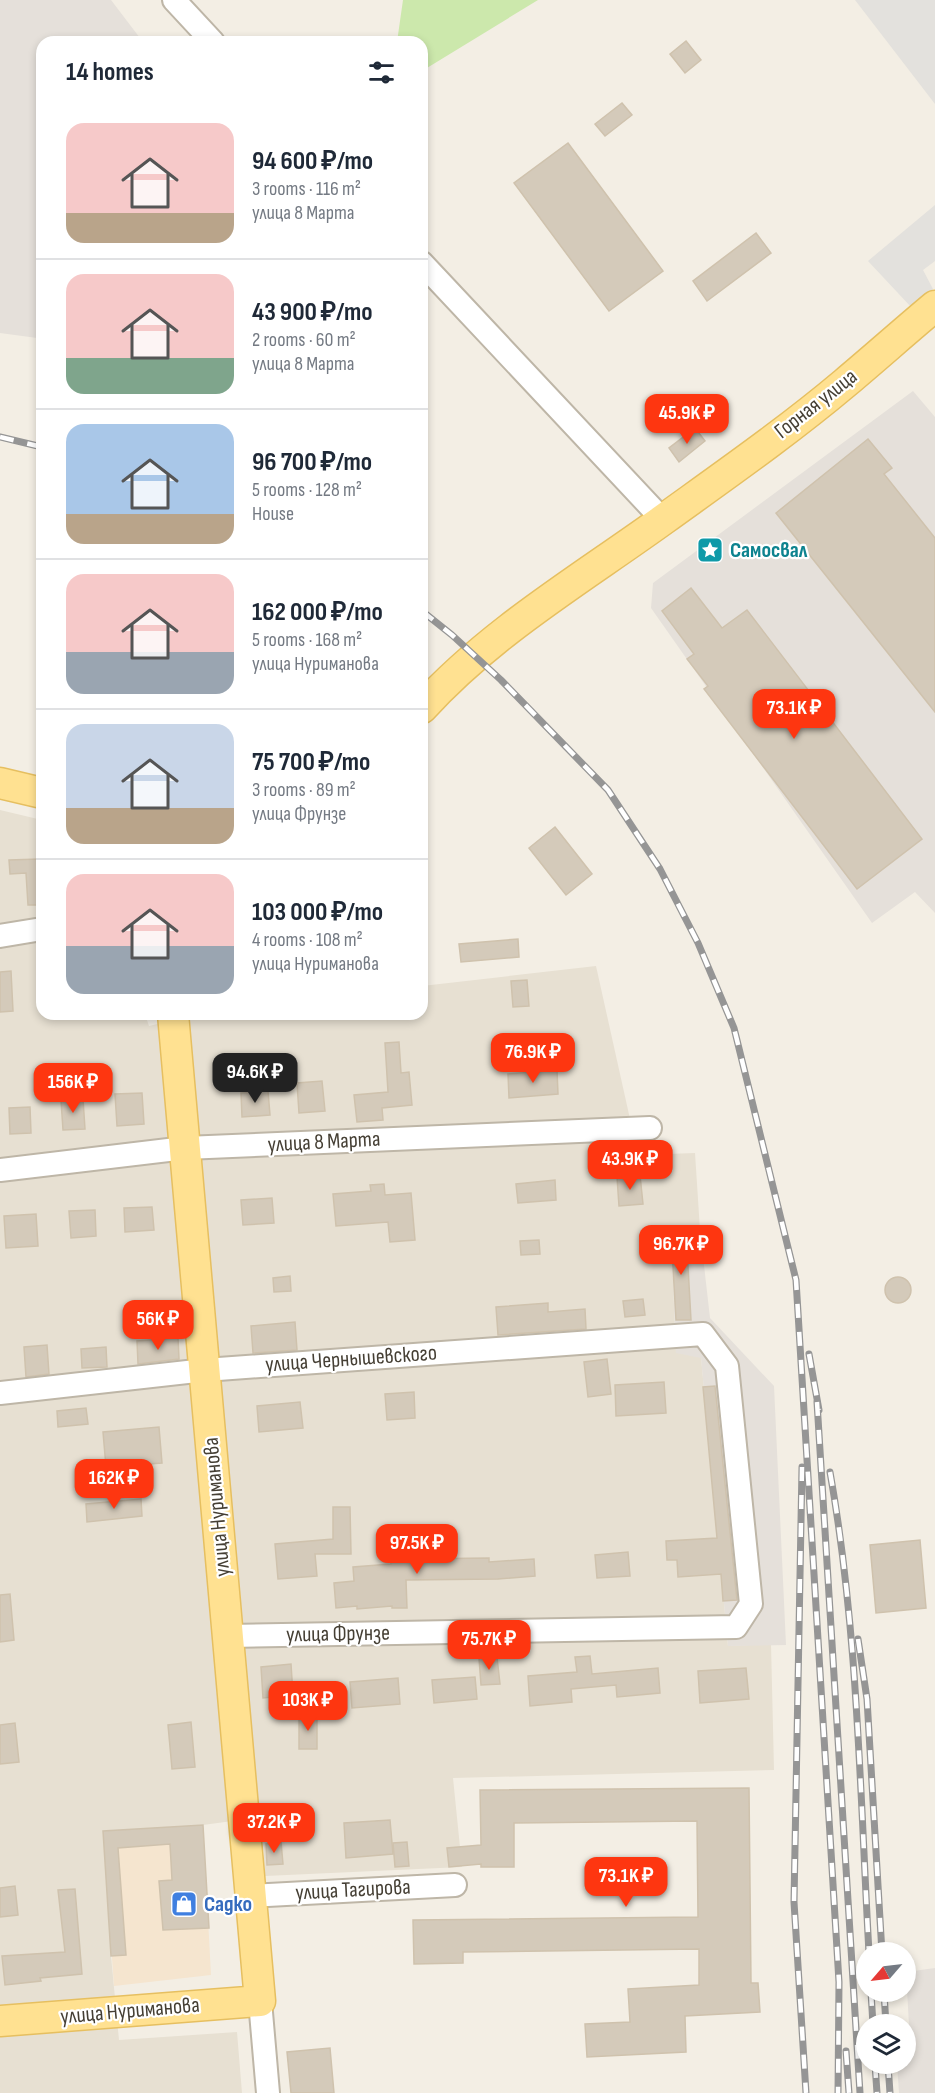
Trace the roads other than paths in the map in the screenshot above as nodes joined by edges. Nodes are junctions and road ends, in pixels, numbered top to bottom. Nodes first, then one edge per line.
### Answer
1 (174, 0) edge
2 (207, 36) edge
3 (428, 269) edge
4 (935, 306) edge
5 (663, 520) junction
6 (428, 701) edge
7 (0, 783) edge
8 (36, 792) edge
9 (36, 930) edge
10 (0, 936) edge
11 (174, 1020) edge
12 (650, 1128) dead end
13 (185, 1148) junction
14 (0, 1170) edge
15 (205, 1370) junction
16 (0, 1393) edge
17 (736, 1627) joint
18 (228, 1635) junction
19 (455, 1885) dead end
20 (251, 1896) junction
21 (260, 2001) junction
22 (0, 2021) edge
23 (268, 2093) edge

1 - 2 street
3 - 5 street
4 - 5 main road, Горная улица
5 - 6 main road, Горная улица
7 - 8 main road
9 - 10 street
11 - 13 main road, улица Нуриманова
12 - 13 street, улица 8 Марта
13 - 14 street, улица 8 Марта
13 - 15 main road, улица Нуриманова
15 - 16 street, улица Чернышевского
15 - 17 street, улица Чернышевского
15 - 18 main road, улица Нуриманова
17 - 18 street, улица Фрунзе
18 - 20 main road, улица Нуриманова
19 - 20 street, улица Тагирова
20 - 21 main road, улица Нуриманова
21 - 22 main road, улица Нуриманова
21 - 23 street, улица Нуриманова

